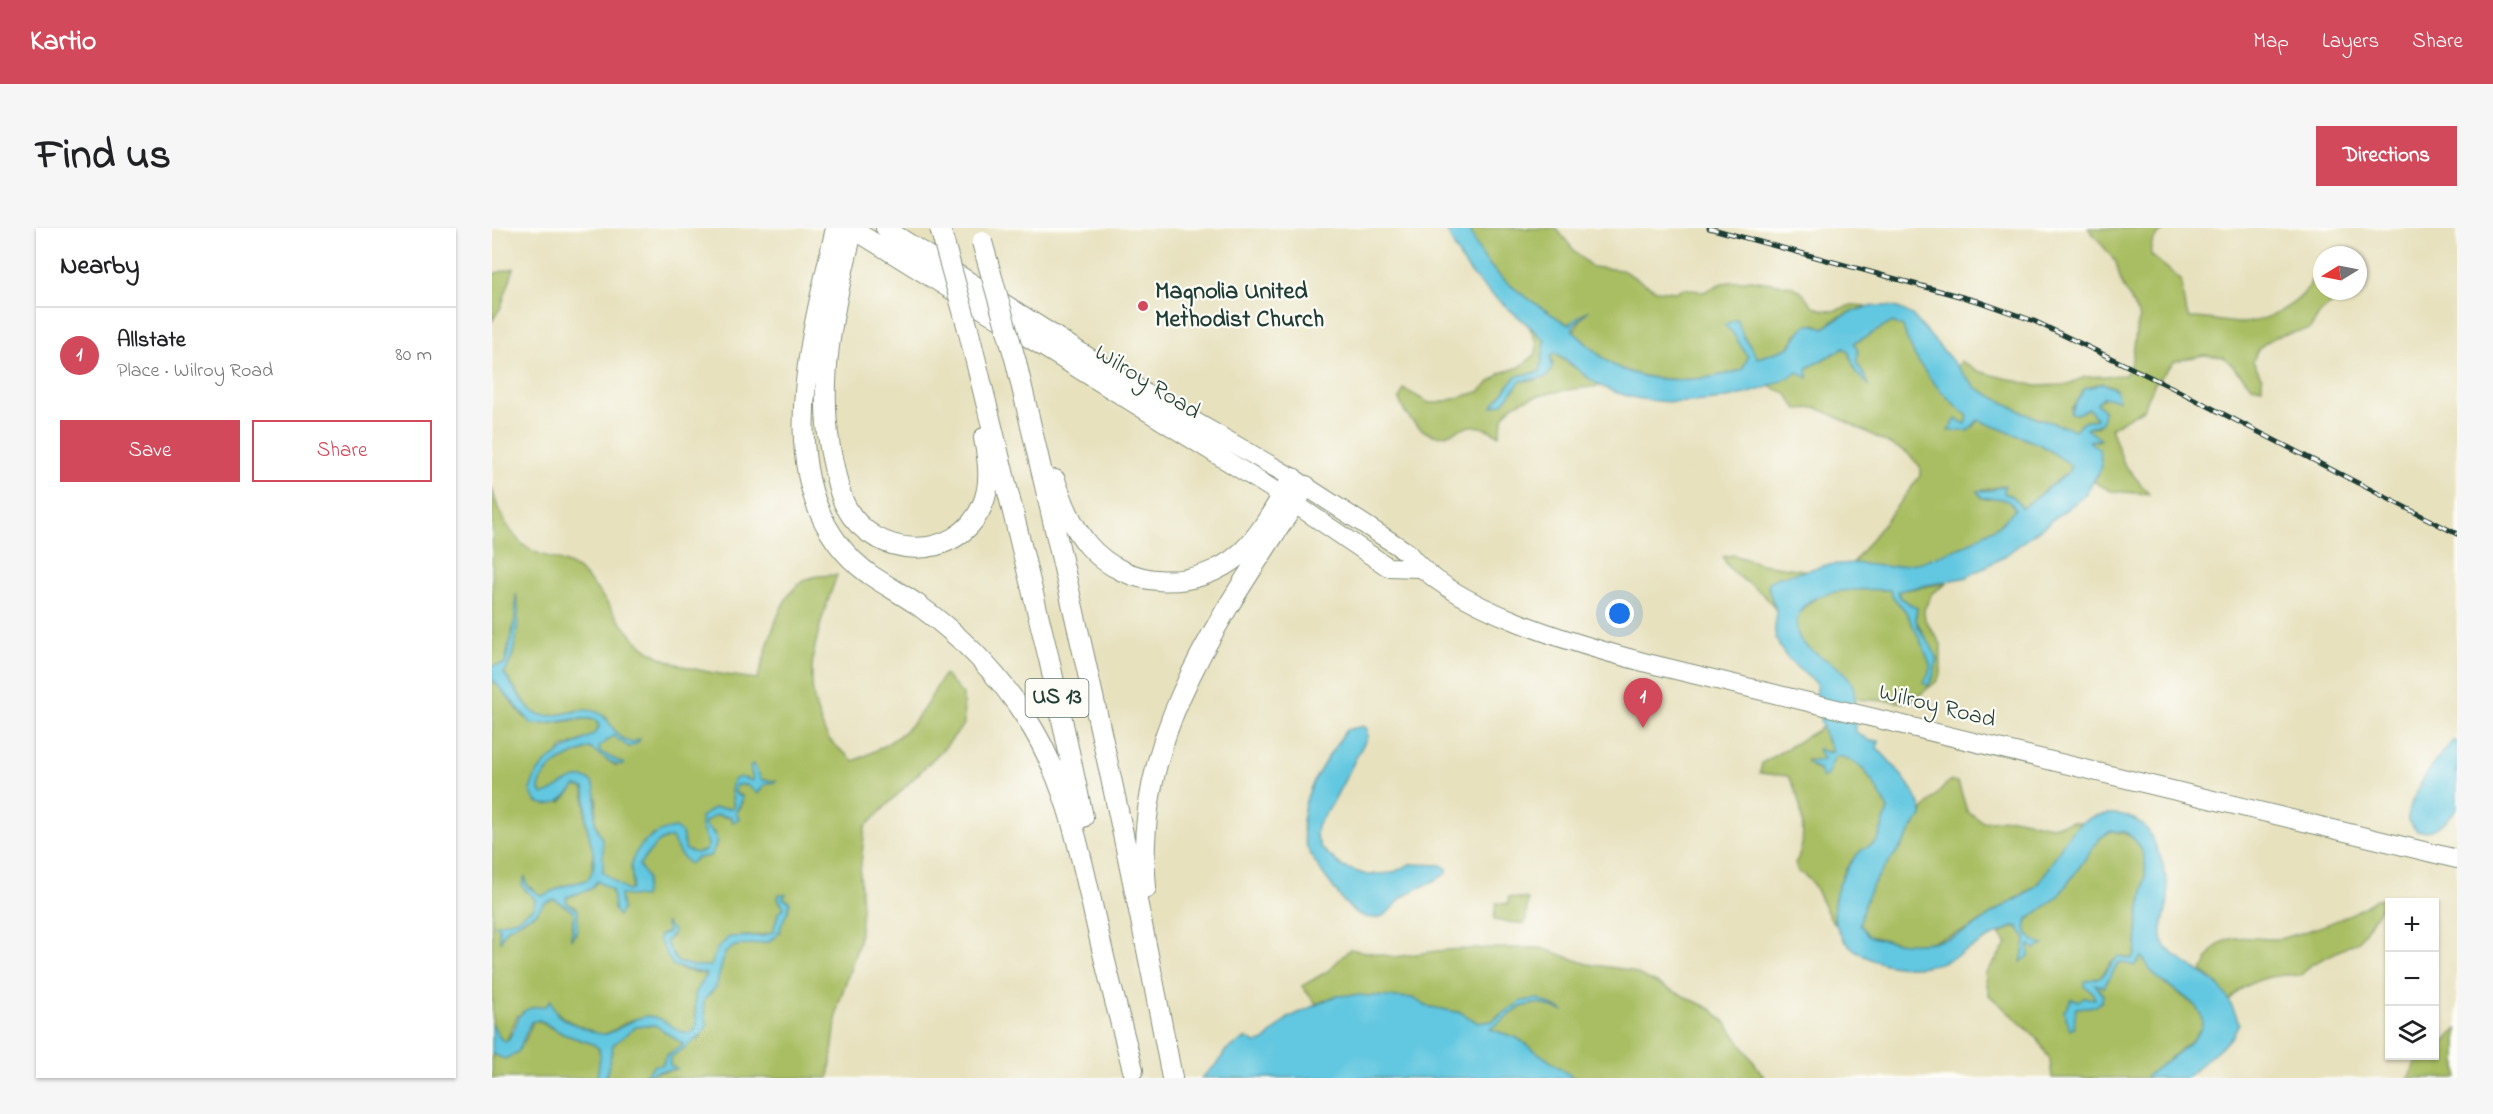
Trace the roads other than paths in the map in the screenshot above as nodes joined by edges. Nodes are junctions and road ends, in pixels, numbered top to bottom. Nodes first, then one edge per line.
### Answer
1 (848, 228) edge
2 (885, 228) edge
3 (940, 228) edge
4 (981, 235) edge
5 (968, 329) junction
6 (1016, 362) junction
7 (1300, 482) junction
8 (1288, 500) junction
9 (1419, 568) junction
10 (2457, 860) edge
11 (1164, 1040) junction
12 (1134, 1074) edge
13 (1172, 1078) edge

1 - 5 highway
1 - 8 main road, Wilroy Road
1 - 12 highway
2 - 7 main road, Wilroy Road
3 - 5 highway, US 13, bridge
4 - 6 highway, US 13, bridge
5 - 12 highway, US 13
6 - 8 highway
6 - 11 highway, US 13
7 - 8 highway
7 - 9 main road, Wilroy Road
8 - 9 main road, Wilroy Road
8 - 11 highway
9 - 10 main road, Wilroy Road
11 - 13 highway, US 13

